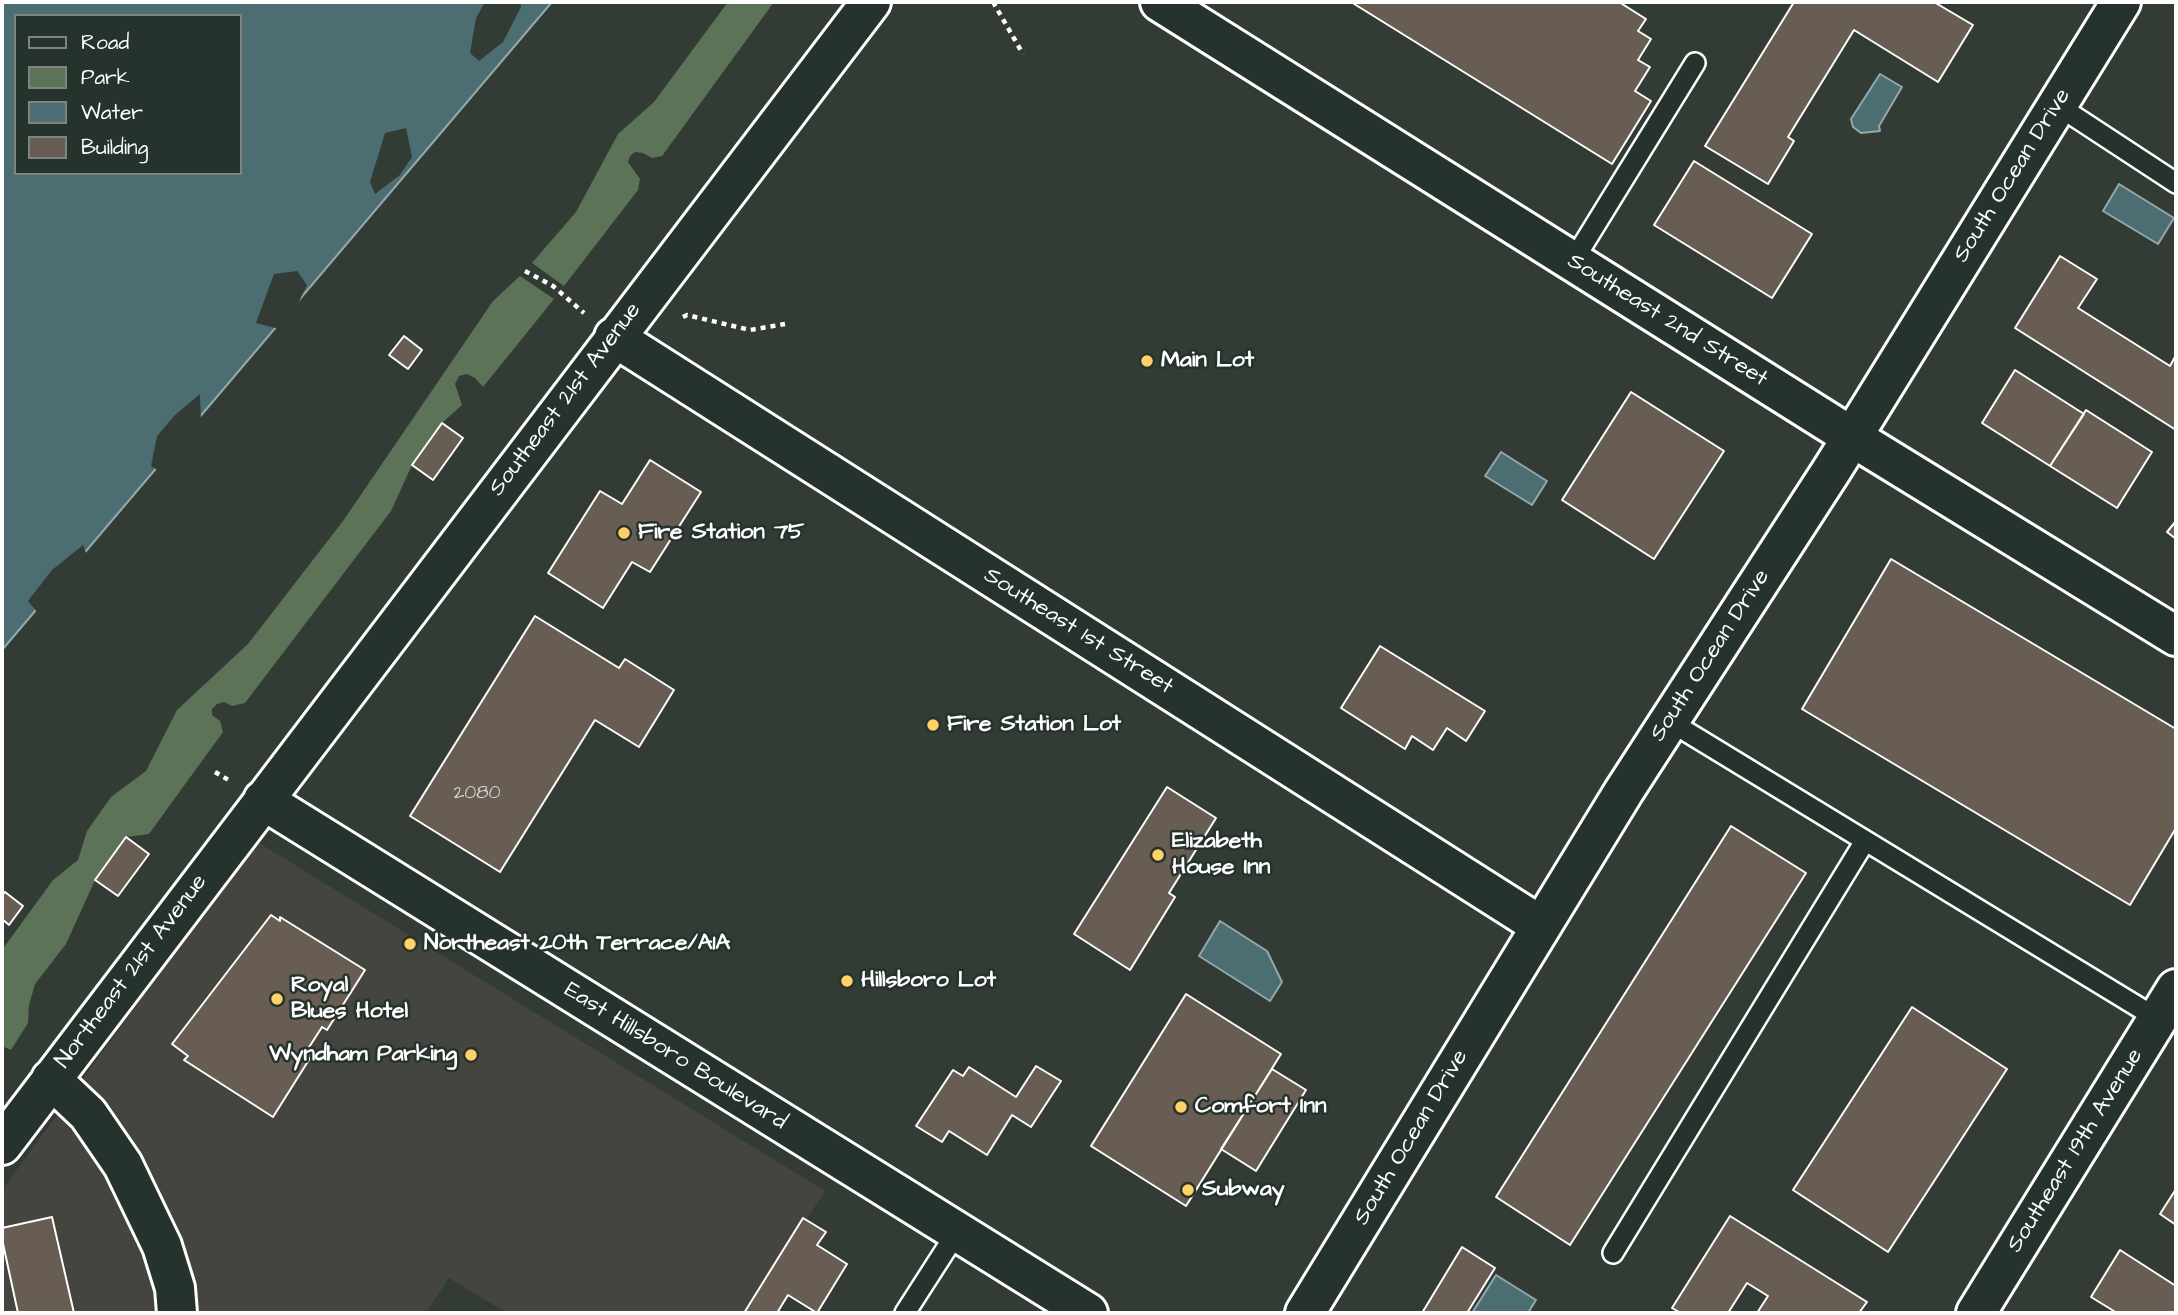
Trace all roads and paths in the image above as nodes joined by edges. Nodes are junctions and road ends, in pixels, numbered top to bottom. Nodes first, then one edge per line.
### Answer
1 (871, 2) edge
2 (993, 2) edge
3 (1160, 2) edge
4 (2121, 2) edge
5 (1023, 54) dead end
6 (1695, 63) dead end
7 (2057, 105) junction
8 (2176, 183) edge
9 (1573, 261) junction
10 (525, 271) dead end
11 (570, 301) dead end
12 (675, 319) dead end
13 (785, 324) dead end
14 (614, 337) junction
15 (1852, 437) junction
16 (2176, 636) edge
17 (1669, 722) junction
18 (263, 800) junction
19 (1865, 841) junction
20 (1541, 926) junction
21 (2167, 1004) edge
22 (51, 1079) junction
23 (2, 1145) edge
24 (957, 1232) junction
25 (1613, 1253) dead end
26 (177, 1313) edge
27 (905, 1313) edge
28 (1088, 1313) edge
29 (1305, 1313) edge
30 (1976, 1313) edge

1 - 14 street, Southeast 21st Avenue
2 - 5 path
3 - 9 street, Southeast 2nd Street
4 - 7 street, South Ocean Drive
6 - 9 lane
7 - 8 lane
7 - 15 street, South Ocean Drive
9 - 15 street, Southeast 2nd Street
10 - 11 path
12 - 13 path
14 - 18 street, Southeast 21st Avenue
14 - 20 street, Southeast 1st Street
15 - 16 street, Southeast 2nd Street
15 - 17 street, South Ocean Drive
17 - 19 lane
17 - 20 street, South Ocean Drive
18 - 22 street, Northeast 21st Avenue
18 - 24 street, East Hillsboro Boulevard
19 - 21 lane
19 - 25 lane
20 - 29 street, South Ocean Drive
21 - 30 street, Southeast 19th Avenue
22 - 23 street, Northeast 21st Avenue
22 - 26 street
24 - 27 lane
24 - 28 street, East Hillsboro Boulevard

